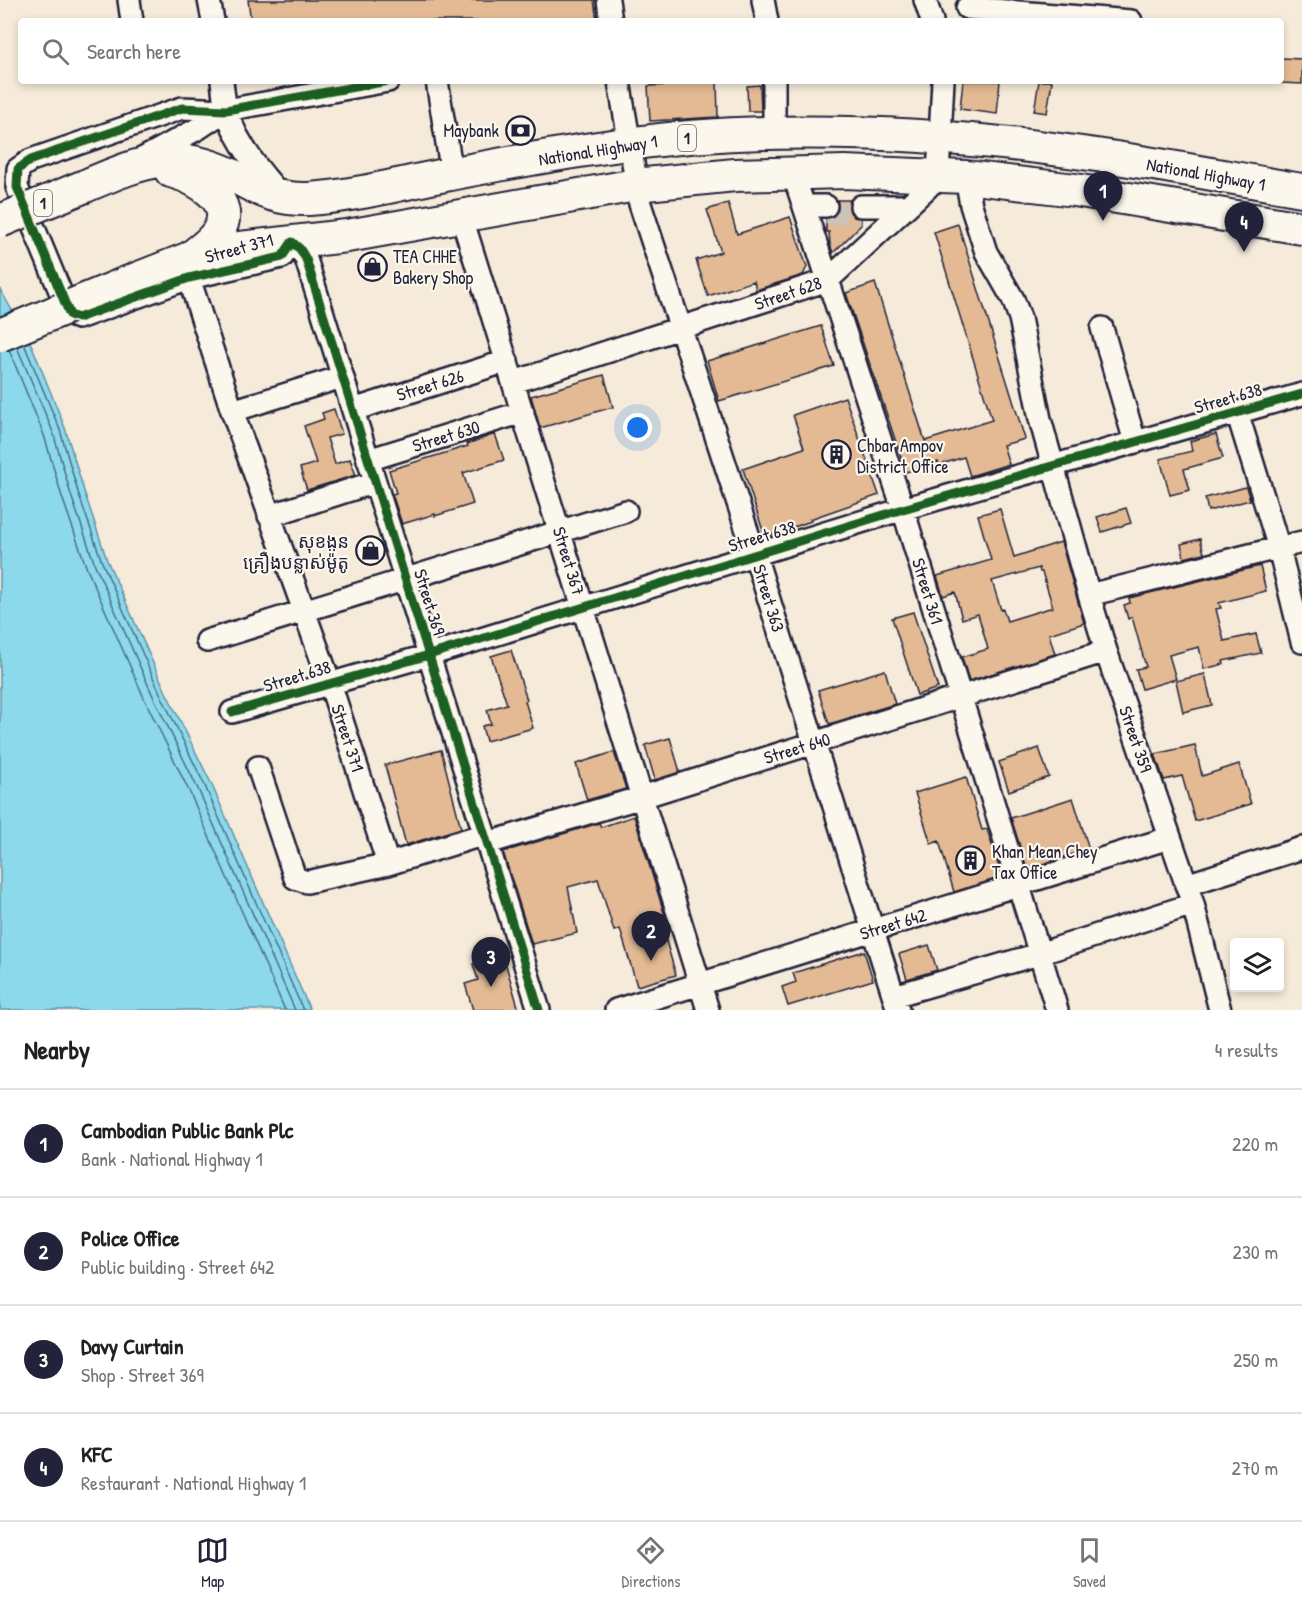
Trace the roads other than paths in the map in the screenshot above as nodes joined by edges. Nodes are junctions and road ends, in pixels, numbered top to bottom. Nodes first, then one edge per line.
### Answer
1 (129, 0) edge
2 (209, 0) edge
3 (764, 0) edge
4 (926, 0) edge
5 (966, 10) edge
6 (132, 18) edge
7 (212, 18) edge
8 (767, 18) edge
9 (931, 18) edge
10 (1086, 18) edge
11 (222, 84) edge
12 (371, 84) edge
13 (437, 84) edge
14 (619, 84) edge
15 (774, 84) edge
16 (943, 84) edge
17 (226, 110) junction
18 (774, 134) junction
19 (940, 138) junction
20 (629, 144) junction
21 (124, 170) junction
22 (794, 173) junction
23 (452, 174) junction
24 (952, 176) junction
25 (636, 186) junction
26 (1302, 190) edge
27 (283, 198) junction
28 (861, 210) tunnel mouth
29 (903, 210) junction
30 (461, 215) junction
31 (0, 221) edge
32 (1302, 228) edge
33 (292, 242) junction
34 (190, 268) junction
35 (828, 280) junction
36 (1102, 328) dead end
37 (680, 329) junction
38 (0, 335) edge
39 (507, 361) junction
40 (342, 377) junction
41 (514, 382) junction
42 (1302, 394) edge
43 (352, 410) junction
44 (232, 411) junction
45 (523, 412) junction
46 (1238, 412) junction
47 (1135, 442) junction
48 (368, 460) junction
49 (1053, 467) junction
50 (375, 482) junction
51 (903, 509) junction
52 (626, 511) dead end
53 (269, 516) junction
54 (560, 532) junction
55 (1302, 542) edge
56 (1279, 548) junction
57 (756, 555) junction
58 (405, 579) junction
59 (1089, 595) junction
60 (584, 608) junction
61 (303, 611) junction
62 (207, 641) dead end
63 (1302, 642) edge
64 (1106, 651) junction
65 (429, 655) junction
66 (330, 683) junction
67 (960, 697) junction
68 (232, 712) dead end
69 (814, 742) junction
70 (258, 767) dead end
71 (642, 796) junction
72 (486, 838) junction
73 (1169, 838) junction
74 (1302, 848) edge
75 (388, 864) junction
76 (1018, 885) junction
77 (1190, 895) junction
78 (872, 931) junction
79 (1039, 954) junction
80 (700, 984) junction
81 (896, 1003) edge
82 (539, 1010) edge
83 (616, 1010) edge
84 (708, 1010) edge
85 (1057, 1010) edge
86 (1220, 1010) edge

1 - 6 street
2 - 7 street
3 - 8 street
4 - 9 street
5 - 10 street
11 - 17 street
12 - 17 street
13 - 23 street
14 - 20 street, Street 363
15 - 18 street
16 - 19 street
17 - 21 street
17 - 27 street
17 - 34 street
18 - 19 highway, National Highway 1 / 1
18 - 20 highway, National Highway 1 / 1
19 - 24 street
19 - 26 highway, National Highway 1 / 1
20 - 23 highway, National Highway 1 / 1
20 - 25 street, Street 363
21 - 27 highway, National Highway 1 / 1
21 - 31 highway, National Highway 1 / 1, bridge
21 - 34 highway
22 - 24 highway, National Highway 1 / 1
22 - 25 highway, National Highway 1 / 1
22 - 35 street, Street 361
23 - 27 highway, National Highway 1 / 1
24 - 29 street, Street 628
24 - 32 highway, National Highway 1 / 1
24 - 49 street, Street 359
25 - 30 highway, National Highway 1 / 1
25 - 37 street, Street 363
28 - 29 street
29 - 35 street, Street 628
30 - 33 highway, National Highway 1 / 1
30 - 39 street, Street 367
33 - 34 highway, National Highway 1 / 1
33 - 40 street, Street 369
34 - 38 highway, National Highway 1 / 1, bridge
34 - 44 street, Street 371
35 - 37 street, Street 628
35 - 51 street, Street 361
36 - 47 street
37 - 41 street, Street 628
37 - 57 street, Street 363
39 - 41 street, Street 367
39 - 43 street, Street 626
40 - 43 street, Street 369
40 - 44 street
41 - 45 street, Street 367
42 - 46 street, Street 638
43 - 48 street, Street 369
44 - 53 street, Street 371
45 - 48 street, Street 630
45 - 54 street, Street 367
46 - 47 street, Street 638
46 - 56 street
47 - 49 street, Street 638
48 - 50 street, Street 369
49 - 51 street, Street 638
49 - 59 street, Street 359
50 - 53 street
50 - 58 street, Street 369
51 - 57 street, Street 638
51 - 67 street, Street 361
52 - 54 street
53 - 61 street, Street 371
54 - 58 street
54 - 60 street, Street 367
55 - 56 street
56 - 59 street
56 - 63 street
57 - 60 street, Street 638
57 - 69 street, Street 363
58 - 61 street
58 - 65 street, Street 369
59 - 64 street, Street 359
60 - 65 street, Street 638
60 - 71 street, Street 367
61 - 62 street
61 - 66 street, Street 371
64 - 67 street, Street 640
64 - 73 street, Street 359
65 - 66 street, Street 638
65 - 72 street, Street 369
66 - 68 street, Street 638
66 - 75 street, Street 371
67 - 69 street, Street 640
67 - 76 street, Street 361
69 - 71 street, Street 640
69 - 78 street, Street 363
70 - 75 street, Street 640
71 - 72 street, Street 640
71 - 80 street, Street 367
72 - 75 street, Street 640
72 - 82 street, Street 369
73 - 76 street, Street 642
73 - 77 street, Street 359
74 - 77 street
76 - 78 street, Street 642
76 - 79 street, Street 361
77 - 79 street
77 - 86 street, Street 359
78 - 80 street, Street 642
78 - 81 street, Street 363
79 - 81 street
79 - 85 street, Street 361
80 - 83 street, Street 642
80 - 84 street, Street 367

